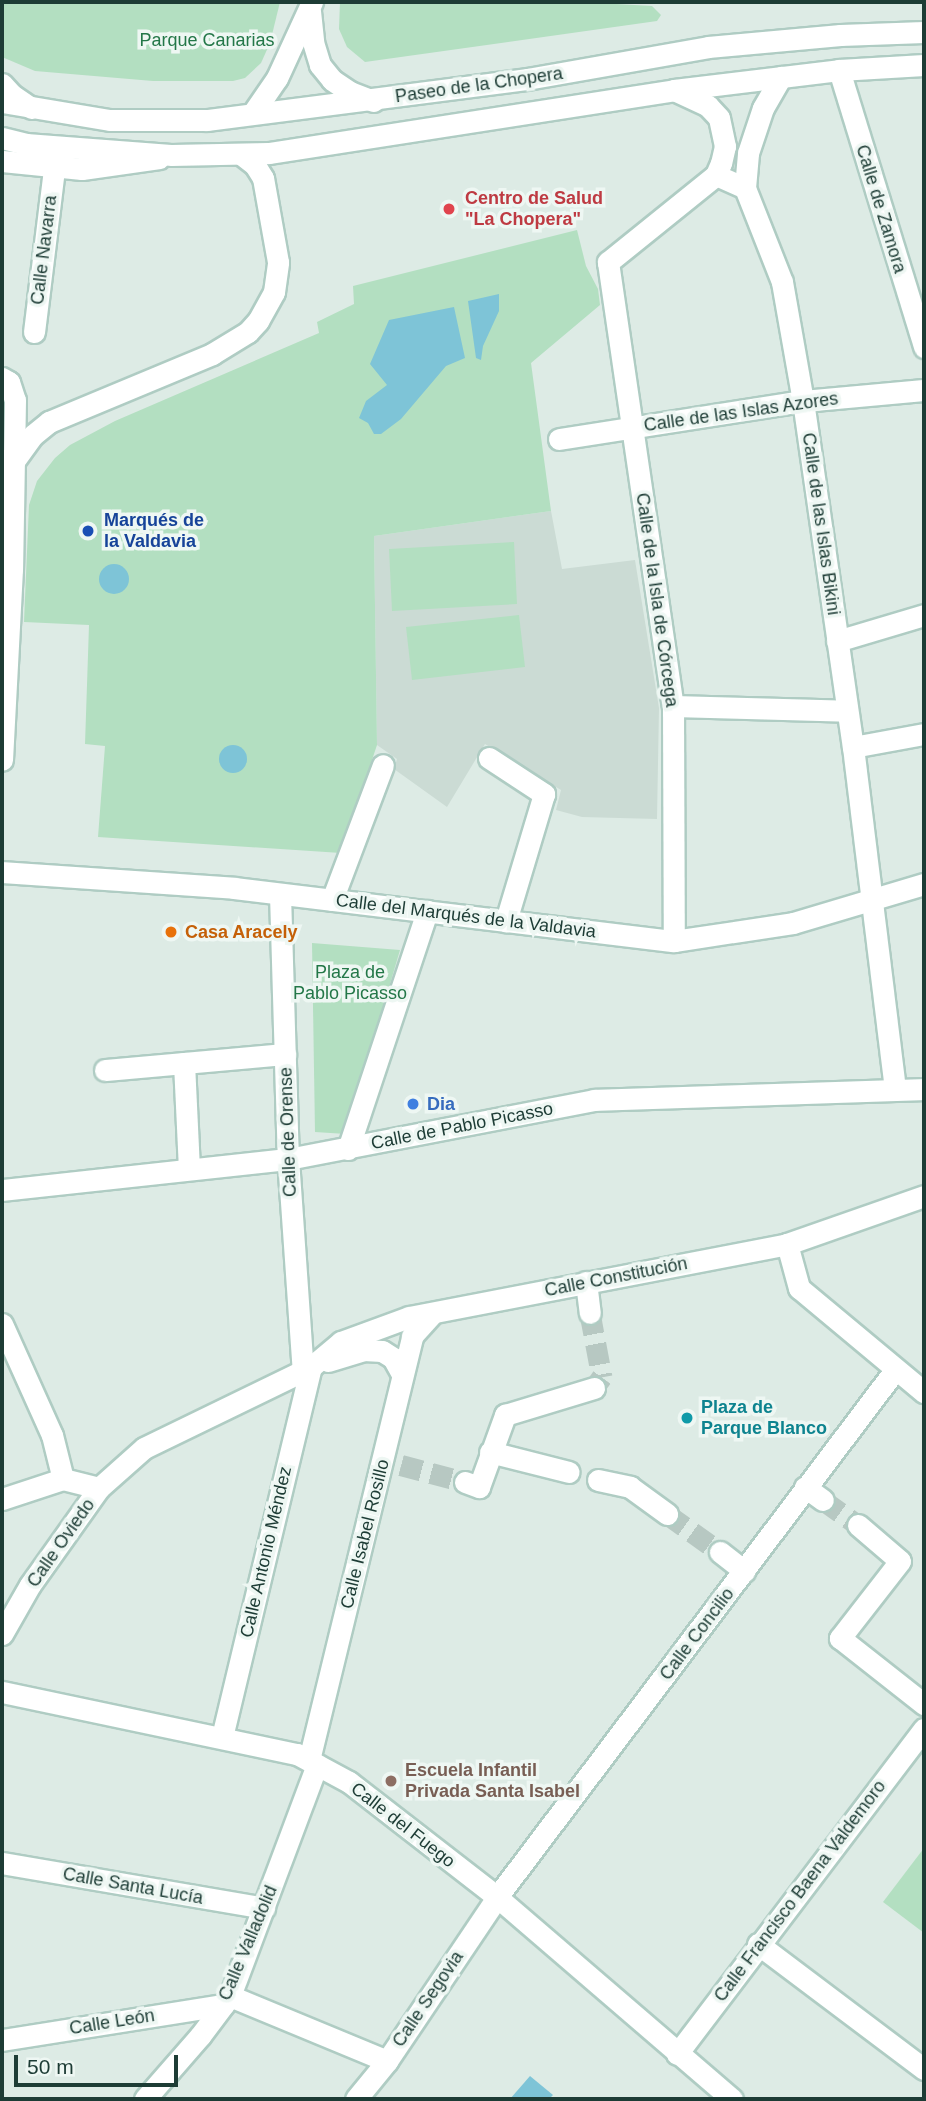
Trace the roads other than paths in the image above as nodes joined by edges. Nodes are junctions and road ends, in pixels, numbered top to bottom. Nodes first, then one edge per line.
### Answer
1 (311, 5) edge
2 (924, 32) edge
3 (924, 65) edge
4 (839, 70) junction
5 (781, 78) junction
6 (2, 84) edge
7 (674, 90) junction
8 (373, 101) junction
9 (2, 102) edge
10 (33, 109) junction
11 (253, 113) junction
12 (2, 138) edge
13 (171, 155) junction
14 (242, 155) junction
15 (2, 161) edge
16 (54, 168) junction
17 (716, 175) junction
18 (745, 188) junction
19 (34, 331) dead end
20 (924, 347) edge
21 (5, 380) edge
22 (924, 390) edge
23 (803, 401) junction
24 (634, 427) junction
25 (559, 439) dead end
26 (8, 460) edge
27 (7, 535) edge
28 (924, 615) edge
29 (837, 641) junction
30 (673, 706) junction
31 (847, 711) junction
32 (924, 734) edge
33 (853, 747) junction
34 (489, 758) dead end
35 (2, 760) edge
36 (383, 765) dead end
37 (2, 872) edge
38 (924, 884) edge
39 (280, 894) junction
40 (332, 900) junction
41 (871, 900) junction
42 (427, 911) junction
43 (506, 921) junction
44 (674, 941) junction
45 (285, 1054) junction
46 (184, 1063) junction
47 (105, 1070) dead end
48 (895, 1089) junction
49 (924, 1089) edge
50 (348, 1149) junction
51 (288, 1159) junction
52 (189, 1169) junction
53 (2, 1190) edge
54 (924, 1196) edge
55 (787, 1244) junction
56 (586, 1283) junction
57 (590, 1313) tunnel mouth
58 (432, 1314) junction
59 (2, 1324) edge
60 (309, 1368) junction
61 (895, 1370) junction
62 (402, 1374) junction
63 (594, 1388) dead end
64 (924, 1392) edge
65 (491, 1452) junction
66 (569, 1472) dead end
67 (63, 1479) junction
68 (598, 1480) dead end
69 (465, 1482) dead end
70 (805, 1487) junction
71 (99, 1488) junction
72 (2, 1499) edge
73 (823, 1500) tunnel mouth
74 (667, 1514) tunnel mouth
75 (858, 1525) tunnel mouth
76 (720, 1552) tunnel mouth
77 (744, 1571) junction
78 (2, 1634) edge
79 (2, 1692) edge
80 (924, 1704) edge
81 (924, 1729) edge
82 (222, 1737) junction
83 (313, 1763) junction
84 (2, 1863) edge
85 (497, 1897) junction
86 (264, 1908) junction
87 (758, 1944) junction
88 (226, 2000) junction
89 (2, 2040) edge
90 (677, 2054) junction
91 (387, 2061) junction
92 (924, 2069) edge
93 (145, 2099) edge
94 (356, 2099) edge
95 (732, 2099) edge

1 - 8 street
1 - 11 street
2 - 8 street, Paseo de la Chopera
3 - 4 street, Paseo de la Chopera
4 - 5 street, Paseo de la Chopera
4 - 20 street, Calle de Zamora
5 - 7 street, Paseo de la Chopera
5 - 18 street
6 - 10 street, Paseo de la Chopera
7 - 14 street, Paseo de la Chopera
7 - 17 street
8 - 11 street, Paseo de la Chopera
9 - 10 street, Paseo de la Chopera
10 - 11 street, Paseo de la Chopera
12 - 13 street, Paseo de la Chopera
13 - 14 street, Paseo de la Chopera
13 - 16 street, Paseo de la Chopera
14 - 26 street
15 - 16 street, Paseo de la Chopera
16 - 19 street, Calle Navarra
17 - 18 street
17 - 24 street, Calle de la Isla de Córcega
18 - 23 street, Calle de las Islas Bikini
21 - 26 street
22 - 23 street, Calle de las Islas Azores
23 - 24 street, Calle de las Islas Azores
23 - 29 street, Calle de las Islas Bikini
24 - 25 street, Calle de las Islas Azores
24 - 30 street, Calle de la Isla de Córcega
26 - 27 street
27 - 35 street
28 - 29 street
29 - 31 street, Calle de las Islas Bikini
30 - 31 street
30 - 44 street, Calle de la Isla de Córcega
31 - 33 street, Calle de las Islas Bikini
32 - 33 street
33 - 41 street, Calle de las Islas Bikini
34 - 43 street
36 - 40 street
37 - 39 street, Calle del Marqués de la Valdavia
38 - 41 street, Calle del Marqués de la Valdavia
39 - 40 street, Calle del Marqués de la Valdavia
39 - 45 street, Calle de Orense
40 - 42 street, Calle del Marqués de la Valdavia
41 - 44 street, Calle del Marqués de la Valdavia
41 - 48 street, Calle de las Islas Bikini
42 - 43 street, Calle del Marqués de la Valdavia
42 - 50 street
43 - 44 street, Calle del Marqués de la Valdavia
45 - 46 street
45 - 51 street, Calle de Orense
46 - 47 street
46 - 52 street
48 - 49 street, Calle de Pablo Picasso
48 - 50 street, Calle de Pablo Picasso
50 - 51 street, Calle de Pablo Picasso
51 - 52 street, Calle de Pablo Picasso
51 - 60 street, Calle de Orense
52 - 53 street, Calle de Pablo Picasso
54 - 55 street, Calle Constitución
55 - 56 street, Calle Constitución
55 - 61 street
56 - 57 street
56 - 58 street, Calle Constitución
58 - 60 street, Calle Constitución
58 - 62 street, Calle Isabel Rosillo
59 - 67 street
60 - 62 street, Calle Constitución
60 - 71 street, Calle Constitución
60 - 82 street, Calle Antonio Méndez
61 - 64 street
61 - 70 street, Calle Concilio
62 - 83 street, Calle Isabel Rosillo
63 - 65 street
65 - 66 street
65 - 69 street
67 - 71 street
67 - 72 street
68 - 74 street
70 - 73 street
70 - 77 street, Calle Concilio
71 - 78 street, Calle Oviedo
75 - 80 street
76 - 77 street
77 - 85 street, Calle Concilio
79 - 82 street, Calle del Fuego
81 - 87 street, Calle Francisco Baena Valdemoro
82 - 83 street, Calle del Fuego
83 - 85 street, Calle del Fuego
83 - 86 street, Calle Valladolid
84 - 86 street, Calle Santa Lucía
85 - 90 street, Calle del Fuego
85 - 91 street, Calle Segovia
86 - 88 street, Calle Valladolid
87 - 90 street, Calle Francisco Baena Valdemoro
87 - 92 street
88 - 89 street, Calle León
88 - 91 street
88 - 93 street, Calle Valladolid
90 - 95 street, Calle del Fuego
91 - 94 street, Calle Segovia

